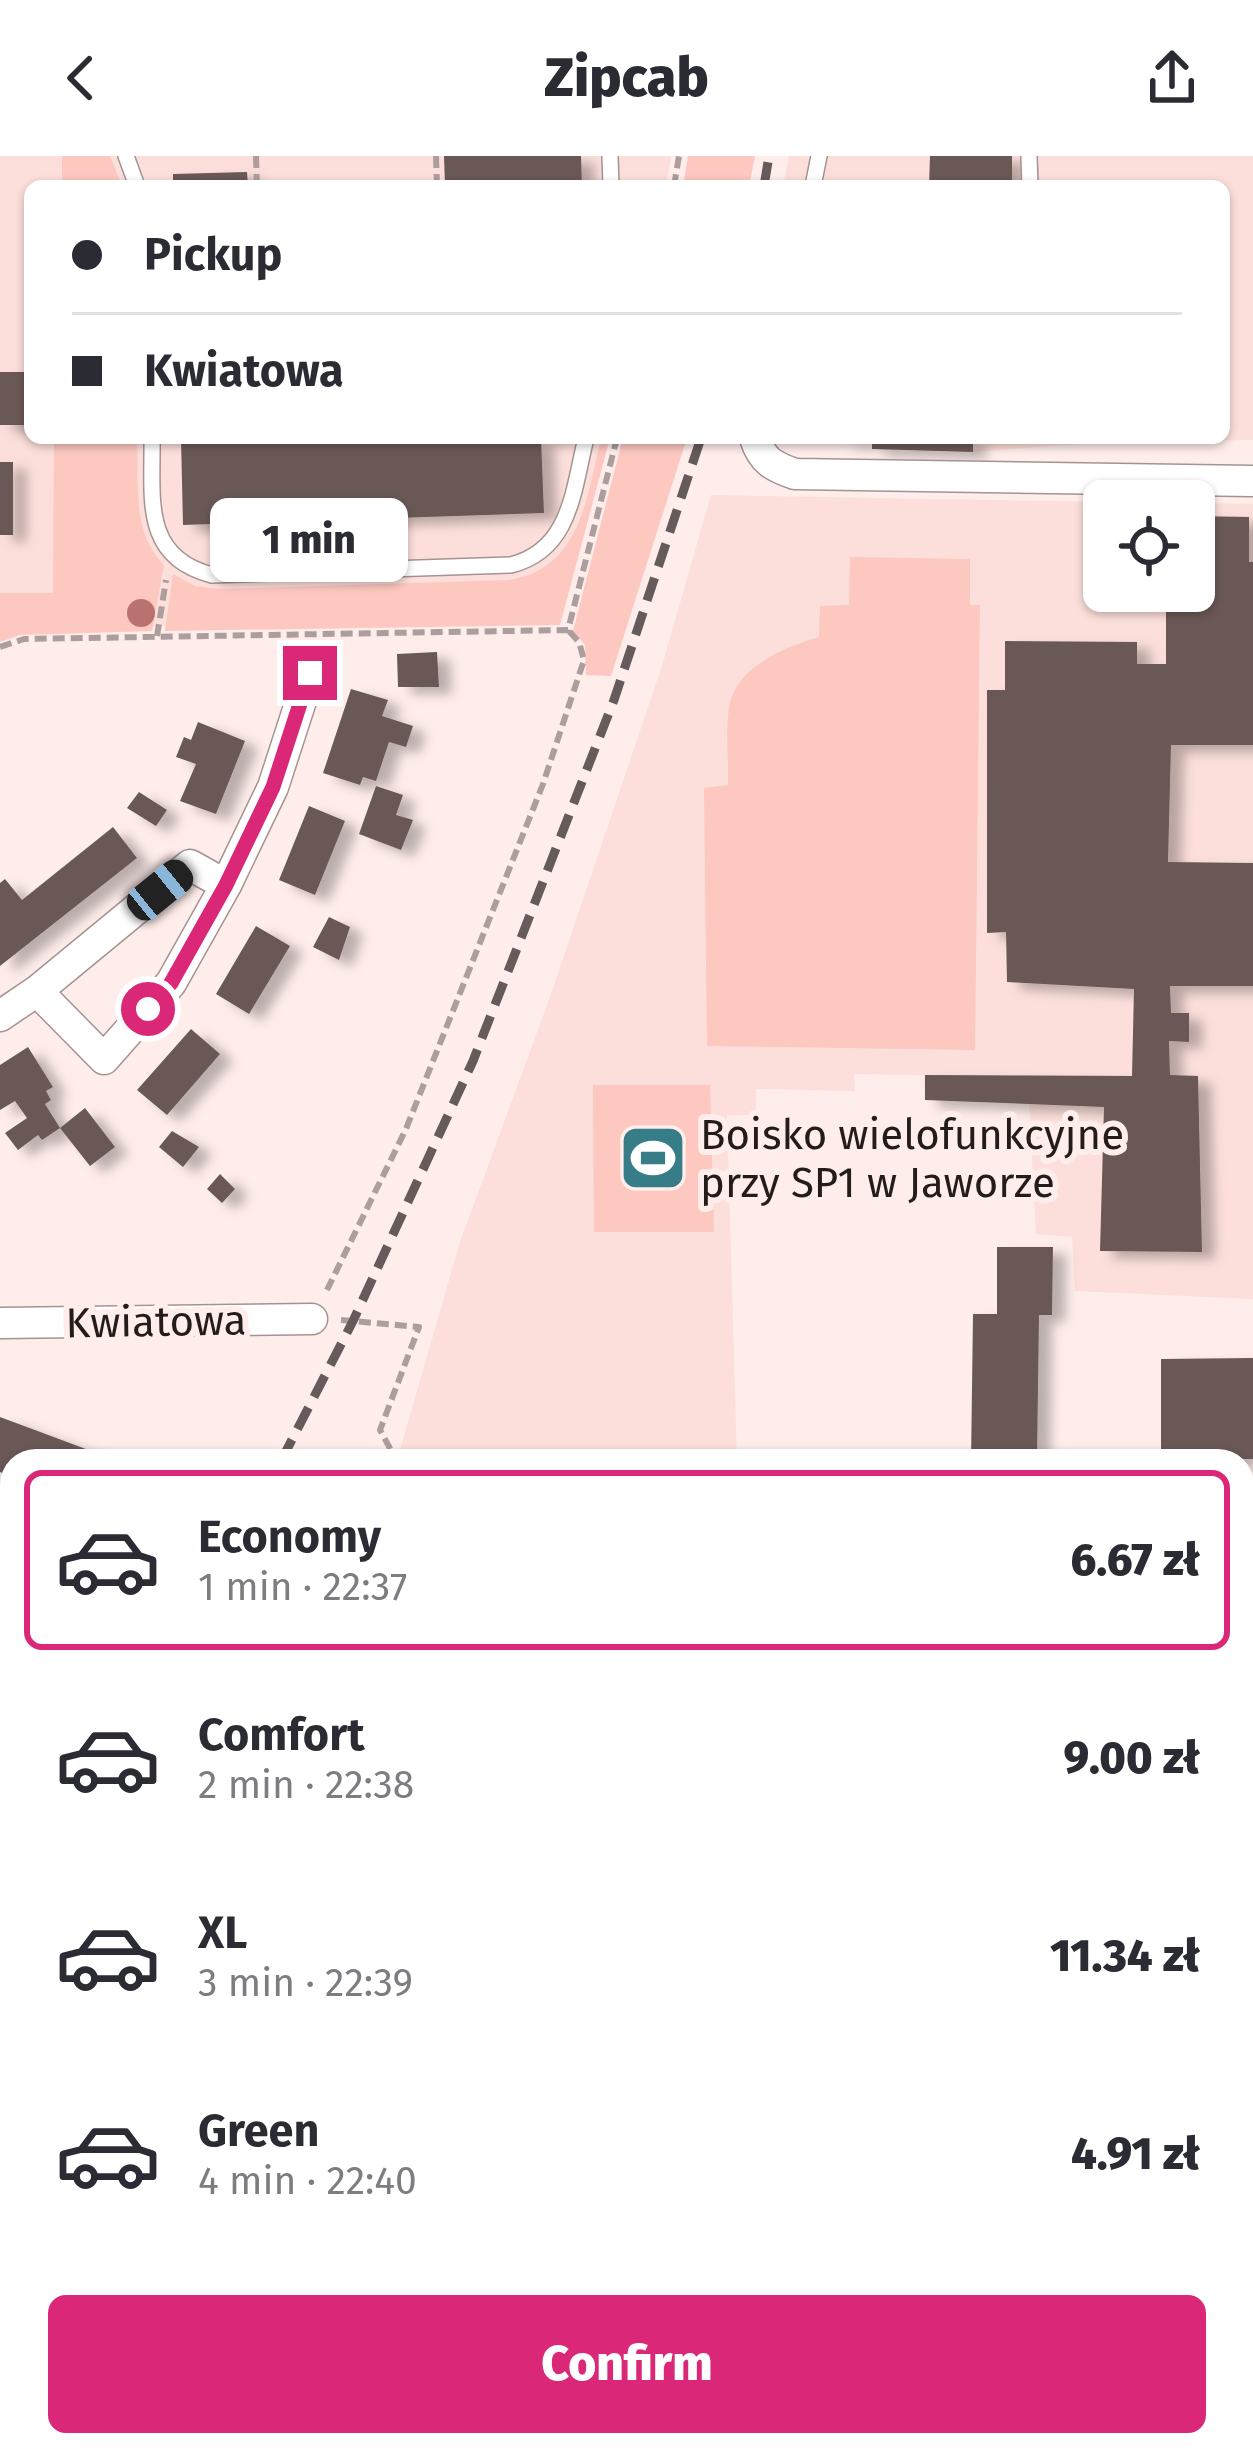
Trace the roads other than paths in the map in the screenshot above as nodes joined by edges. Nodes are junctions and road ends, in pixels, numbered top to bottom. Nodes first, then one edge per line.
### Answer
1 (152, 444) edge
2 (584, 444) edge
3 (757, 444) edge
4 (1253, 481) edge
5 (310, 673) dead end
6 (226, 885) junction
7 (37, 991) junction
8 (0, 1016) edge
9 (312, 1319) road end
10 (0, 1323) edge

1 - 2 lane
3 - 4 street
5 - 6 street
6 - 7 street
6 - 7 street
7 - 8 street
9 - 10 street, Kwiatowa

